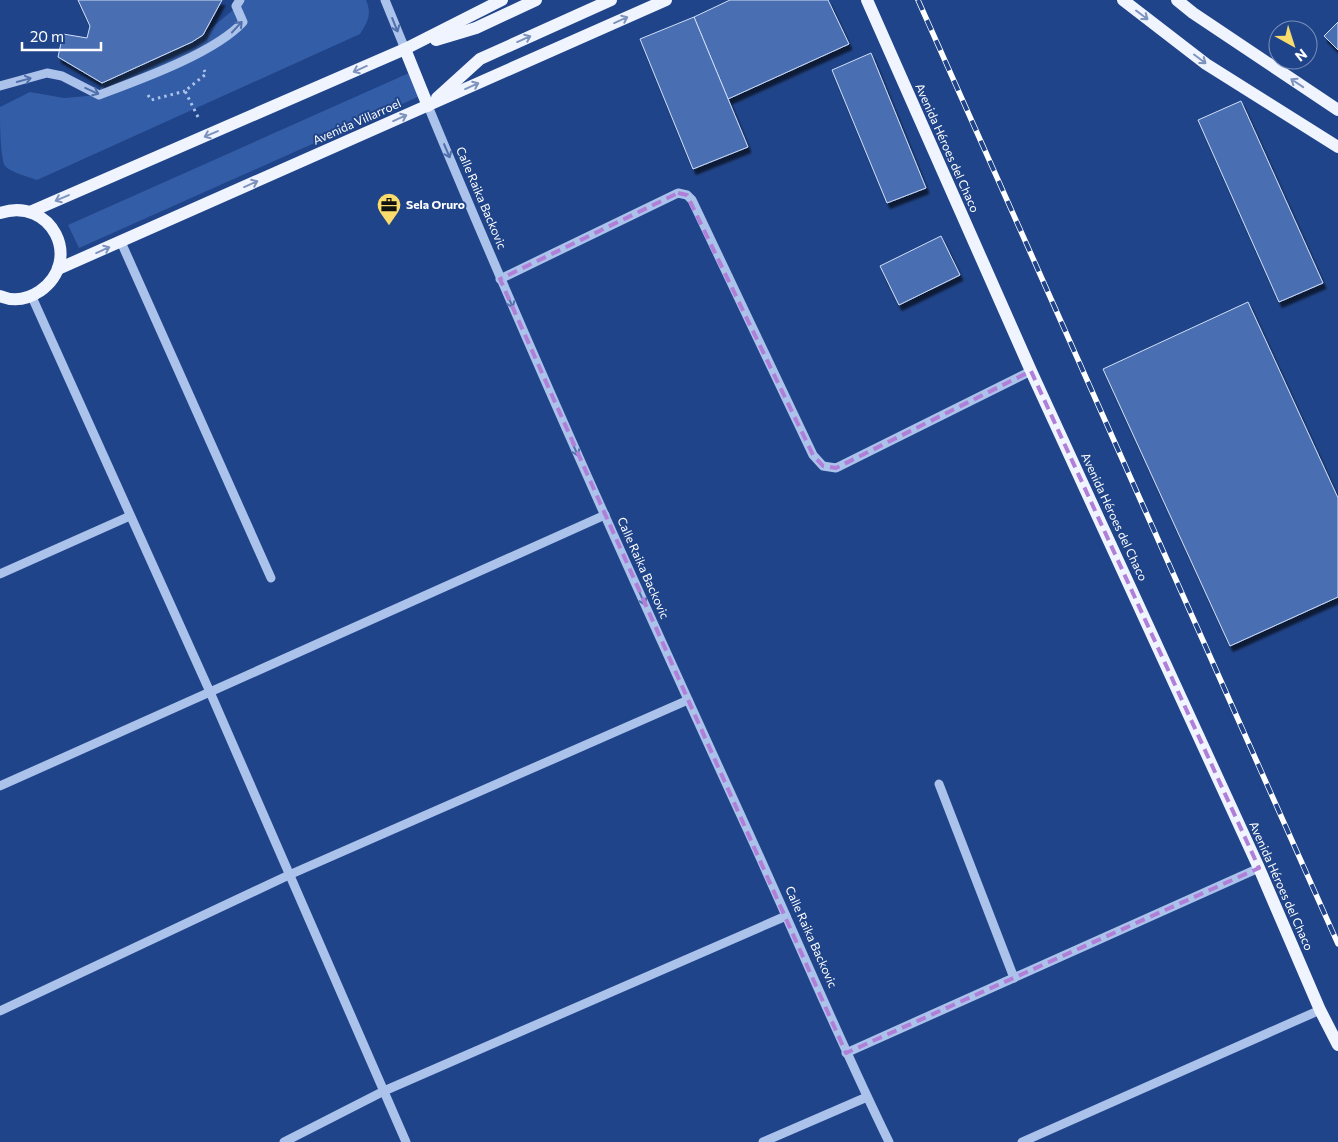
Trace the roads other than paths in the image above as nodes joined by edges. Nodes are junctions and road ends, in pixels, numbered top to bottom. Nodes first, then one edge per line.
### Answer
1 (240, 0) edge
2 (385, 0) edge
3 (502, 0) edge
4 (536, 0) edge
5 (611, 0) edge
6 (666, 0) edge
7 (867, 0) edge
8 (1123, 0) edge
9 (1177, 0) edge
10 (405, 49) junction
11 (0, 86) edge
12 (428, 106) junction
13 (1338, 110) edge
14 (1338, 147) edge
15 (2, 208) edge
16 (30, 212) junction
17 (121, 242) junction
18 (58, 269) junction
19 (500, 279) junction
20 (0, 296) edge
21 (32, 297) junction
22 (1031, 371) junction
23 (605, 515) junction
24 (130, 516) junction
25 (0, 574) edge
26 (271, 578) dead end
27 (210, 692) junction
28 (688, 700) junction
29 (939, 784) dead end
30 (0, 786) edge
31 (1259, 868) junction
32 (288, 875) junction
33 (786, 916) junction
34 (1014, 978) junction
35 (1320, 1010) junction
36 (0, 1011) edge
37 (1338, 1045) edge
38 (846, 1053) junction
39 (384, 1091) junction
40 (867, 1097) junction
41 (284, 1142) edge
42 (406, 1142) edge
43 (763, 1142) edge
44 (889, 1142) edge
45 (1022, 1142) edge

11 -> 1 street
2 -> 10 street, Calle Raika Backovic
3 - 10 main road
4 - 10 main road
12 -> 5 main road
12 -> 6 main road, Avenida Villarroel
7 - 22 main road, Avenida Héroes del Chaco
8 -> 14 main road
13 -> 9 main road
10 - 12 main road, Calle Raika Backovic
10 -> 16 main road
17 -> 12 main road, Avenida Villarroel
12 -> 19 street, Calle Raika Backovic
15 - 16 main road
16 - 18 main road
18 -> 17 main road, Avenida Villarroel
17 - 26 street
18 - 21 main road
19 - 22 street
19 -> 23 street, Calle Raika Backovic
20 - 21 main road
21 - 24 street
22 - 31 main road, Avenida Héroes del Chaco
23 - 27 street
23 -> 28 street, Calle Raika Backovic
24 - 25 street
24 - 27 street
27 - 30 street
27 - 32 street
28 - 32 street
28 - 33 street, Calle Raika Backovic
29 - 34 street
31 - 34 street
31 - 35 main road, Avenida Héroes del Chaco
32 - 36 street
32 - 39 street
33 - 38 street, Calle Raika Backovic
33 - 39 street
34 - 38 street
35 - 37 main road, Avenida Héroes del Chaco
35 - 45 street
38 - 40 street, Calle Raika Backovic
39 - 41 street
39 - 42 street
40 - 43 street
40 - 44 street, Calle Raika Backovic

